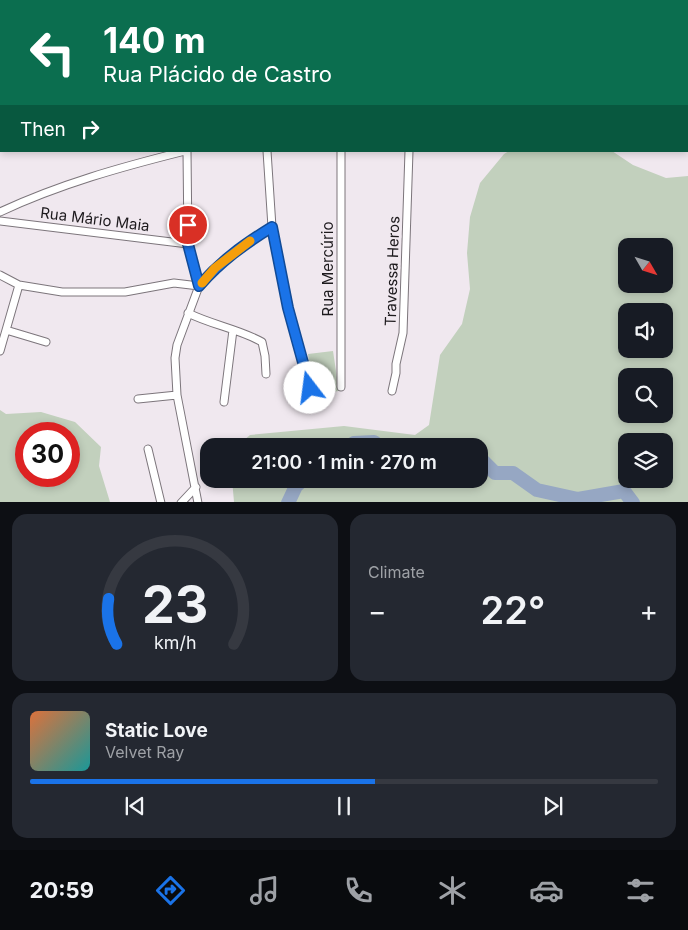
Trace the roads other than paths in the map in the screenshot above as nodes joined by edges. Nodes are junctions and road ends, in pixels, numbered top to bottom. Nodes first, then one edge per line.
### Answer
1 (182, 152) edge
2 (186, 152) edge
3 (267, 152) edge
4 (341, 152) edge
5 (409, 152) edge
6 (0, 212) edge
7 (0, 221) edge
8 (272, 227) junction
9 (188, 244) junction
10 (0, 275) edge
11 (19, 285) junction
12 (199, 286) junction
13 (188, 313) junction
14 (6, 330) junction
15 (233, 330) junction
16 (46, 342) dead end
17 (0, 350) edge
18 (266, 374) dead end
19 (341, 387) dead end
20 (310, 388) dead end
21 (392, 391) dead end
22 (177, 395) junction
23 (138, 399) dead end
24 (224, 402) dead end
25 (148, 449) dead end
26 (196, 487) junction
27 (161, 502) edge
28 (181, 502) edge
29 (198, 502) edge

1 - 6 street
2 - 9 street
3 - 8 street
4 - 19 street, Rua Mercúrio
5 - 21 street, Travessa Heros
7 - 9 street, Rua Mário Maia
8 - 12 street
8 - 20 street
9 - 12 street
10 - 11 street
11 - 12 street
11 - 14 street
12 - 13 street
13 - 15 street
13 - 22 street
14 - 16 street
14 - 17 street
15 - 18 street
15 - 24 street
22 - 23 street
22 - 26 street
25 - 27 street
26 - 28 street
26 - 29 street

